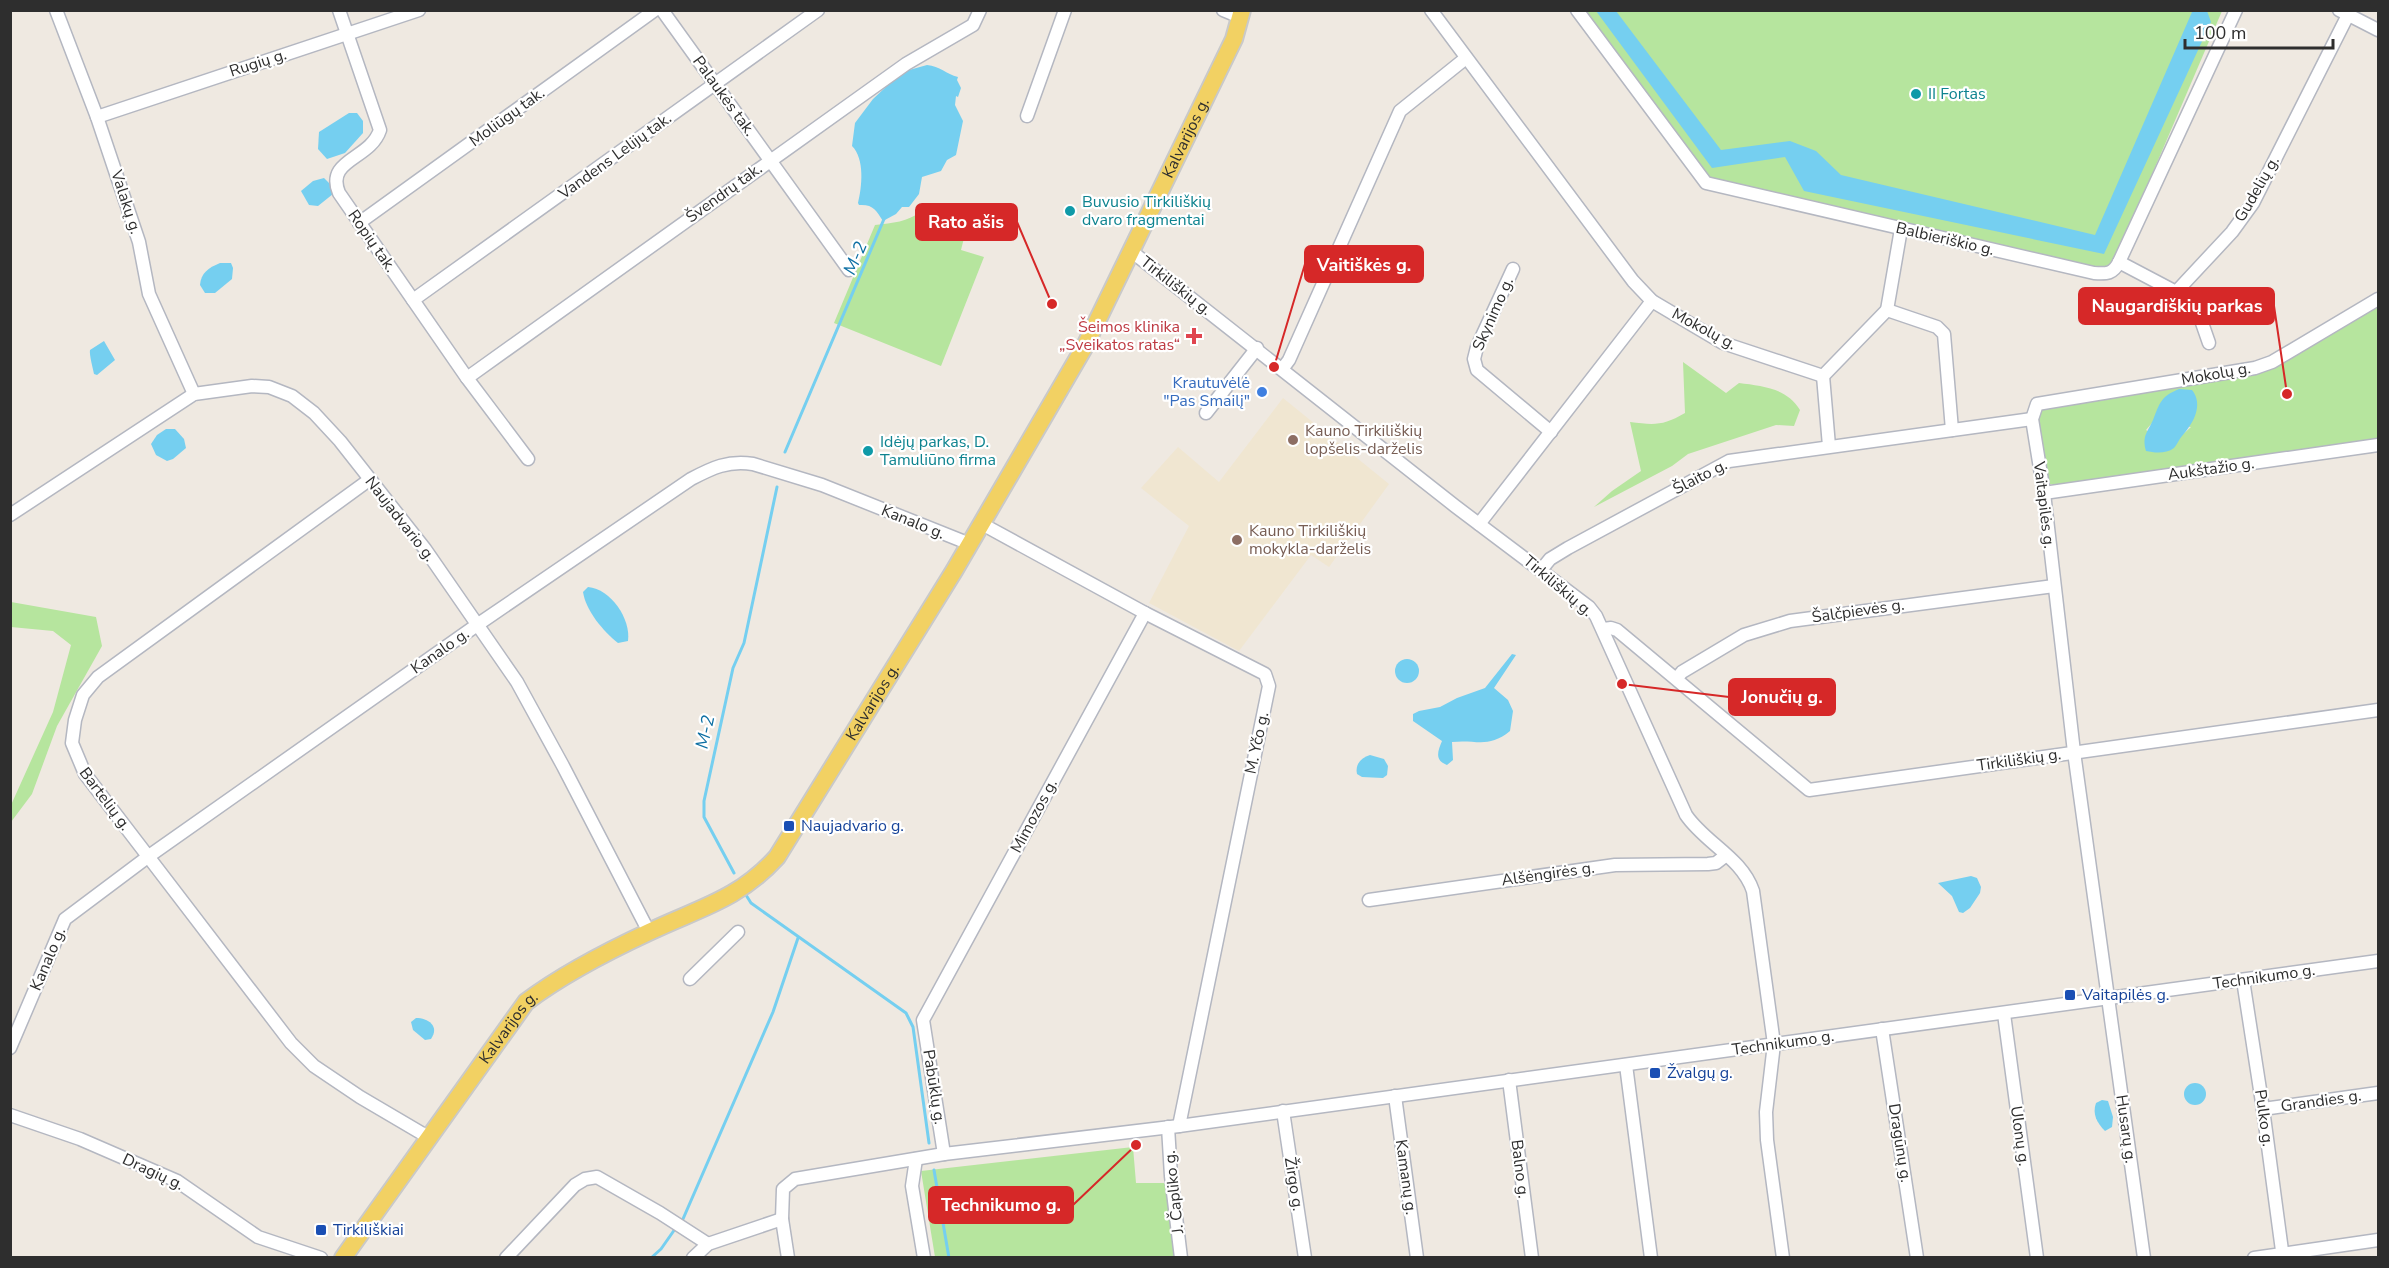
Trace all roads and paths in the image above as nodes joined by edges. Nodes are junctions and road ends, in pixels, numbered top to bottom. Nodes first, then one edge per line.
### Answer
1 (56, 10) edge
2 (339, 10) edge
3 (419, 10) edge
4 (655, 10) edge
5 (662, 10) edge
6 (818, 10) edge
7 (980, 10) edge
8 (1065, 10) edge
9 (1222, 10) edge
10 (1431, 10) edge
11 (1577, 10) edge
12 (2236, 10) edge
13 (2344, 13) edge
14 (1241, 14) edge
15 (2379, 30) edge
16 (347, 34) junction
17 (1466, 58) junction
18 (716, 84) junction
19 (1027, 116) dead end
20 (97, 117) junction
21 (770, 161) junction
22 (359, 223) junction
23 (1901, 229) junction
24 (1131, 251) junction
25 (2119, 262) junction
26 (1513, 269) dead end
27 (849, 270) dead end
28 (2176, 292) junction
29 (2379, 299) edge
30 (413, 300) junction
31 (1652, 301) junction
32 (1887, 310) junction
33 (2209, 343) dead end
34 (1257, 348) junction
35 (1283, 368) junction
36 (1823, 376) junction
37 (467, 378) junction
38 (194, 394) junction
39 (2037, 404) joint
40 (1206, 413) dead end
41 (2032, 419) junction
42 (1952, 430) junction
43 (1551, 432) junction
44 (2379, 445) edge
45 (1829, 446) junction
46 (528, 459) dead end
47 (369, 480) junction
48 (2044, 493) junction
49 (10, 515) edge
50 (982, 524) junction
51 (1479, 524) junction
52 (970, 544) junction
53 (1541, 570) junction
54 (2054, 586) junction
55 (1144, 613) junction
56 (477, 625) junction
57 (1604, 629) junction
58 (1677, 678) junction
59 (2379, 710) edge
60 (2074, 752) junction
61 (149, 856) junction
62 (1725, 856) junction
63 (1369, 900) dead end
64 (649, 932) junction
65 (738, 932) dead end
66 (2379, 961) edge
67 (690, 979) dead end
68 (2243, 980) junction
69 (2107, 1000) junction
70 (2004, 1014) junction
71 (923, 1020) joint
72 (1882, 1029) junction
73 (1774, 1044) junction
74 (10, 1048) edge
75 (1626, 1065) junction
76 (1509, 1080) junction
77 (2379, 1093) edge
78 (1395, 1096) junction
79 (2263, 1109) junction
80 (1283, 1111) junction
81 (10, 1115) edge
82 (1174, 1126) junction
83 (428, 1137) junction
84 (944, 1154) junction
85 (916, 1160) junction
86 (782, 1219) junction
87 (2379, 1240) edge
88 (708, 1244) junction
89 (2283, 1255) edge
90 (321, 1257) edge
91 (343, 1257) edge
92 (506, 1257) edge
93 (693, 1257) edge
94 (788, 1257) edge
95 (924, 1257) edge
96 (1181, 1257) edge
97 (1305, 1257) edge
98 (1417, 1257) edge
99 (1532, 1257) edge
100 (1651, 1257) edge
101 (1783, 1257) edge
102 (1917, 1257) edge
103 (2037, 1257) edge
104 (2144, 1257) edge
105 (2254, 1257) edge

1 - 20 street, Valakų g.
2 - 16 street, Ropių tak.
3 - 16 street, Rugių g.
4 - 22 street, Moliūgų tak.
5 - 18 street, Palaukės tak.
6 - 18 street, Vandens Lelijų tak.
7 - 21 street, Švendrų tak.
8 - 19 street
9 - 14 street
10 - 17 street, Mokolų g.
11 - 23 street, Balbieriškio g.
12 - 25 street
13 - 15 street
13 - 28 street, Gudelių g.
14 - 24 main road, Kalvarijos g.
16 - 20 street, Rugių g.
16 - 22 street, Ropių tak.
17 - 31 street, Mokolų g.
17 - 35 street
18 - 21 street, Palaukės tak.
18 - 30 street, Vandens Lelijų tak.
20 - 38 street, Valakų g.
21 - 27 street, Palaukės tak.
21 - 37 street, Švendrų tak.
22 - 30 street, Ropių tak.
23 - 25 street, Balbieriškio g.
23 - 32 street
24 - 34 street, Tirkiliškių g.
24 - 50 main road, Kalvarijos g.
25 - 28 street
26 - 43 street, Skynimo g.
28 - 33 street
29 - 39 street, Mokolų g.
30 - 37 street, Ropių tak.
31 - 36 street, Mokolų g.
31 - 43 street
32 - 36 street
32 - 42 street
34 - 35 street, Tirkiliškių g.
34 - 40 street
35 - 51 street, Tirkiliškių g.
36 - 45 street
37 - 46 street, Ropių tak.
38 - 47 street, Naujadvario g.
38 - 49 street, Naujadvario g.
39 - 41 street, Vaitapilės g.
41 - 42 street
41 - 48 street, Vaitapilės g.
42 - 45 street, Šlaito g.
43 - 51 street
44 - 48 street, Aukštažio g.
45 - 53 street, Šlaito g.
47 - 56 street, Naujadvario g.
47 - 61 street, Bartelių g.
48 - 54 street, Vaitapilės g.
50 - 52 main road, Kalvarijos g.
50 - 55 street, M. Yčo g.
51 - 53 street, Tirkiliškių g.
52 - 56 street, Kanalo g.
52 - 64 main road, Kalvarijos g.
53 - 57 street, Tirkiliškių g.
54 - 58 street, Šalčpievės g.
54 - 60 street, Vaitapilės g.
55 - 71 street, Mimozos g.
55 - 82 street, M. Yčo g.
56 - 61 street, Kanalo g.
56 - 64 street, Naujadvario g.
57 - 58 street, Tirkiliškių g.
57 - 62 street
58 - 60 street, Tirkiliškių g.
59 - 60 street, Tirkiliškių g.
60 - 69 street, Vaitapilės g.
61 - 74 street, Kanalo g.
61 - 83 street, Bartelių g.
62 - 63 street, Alšėngirės g.
62 - 73 street
64 - 83 main road, Kalvarijos g.
65 - 67 street
66 - 68 street, Technikumo g.
68 - 69 street, Technikumo g.
68 - 79 street, Pulko g.
69 - 70 street, Technikumo g.
69 - 104 street, Husarų g.
70 - 72 street, Technikumo g.
70 - 103 street, Ulonų g.
71 - 84 street, Pabūklų g.
72 - 73 street, Technikumo g.
72 - 102 street, Dragūnų g.
73 - 75 street, Technikumo g.
73 - 101 street
75 - 76 street, Technikumo g.
75 - 100 street
76 - 78 street, Technikumo g.
76 - 99 street, Balno g.
77 - 79 street, Grandies g.
78 - 80 street, Technikumo g.
78 - 98 street, Kamanų g.
79 - 89 street, Pulko g.
80 - 82 street, Technikumo g.
80 - 97 street, Žirgo g.
81 - 90 street, Dragių g.
82 - 84 street, Technikumo g.
82 - 96 street, J. Čapliko g.
83 - 91 main road, Kalvarijos g.
84 - 85 street, Technikumo g.
85 - 86 street, Technikumo g.
85 - 95 street
86 - 88 street
86 - 94 street
87 - 89 street
88 - 92 street
88 - 93 street
89 - 105 street

